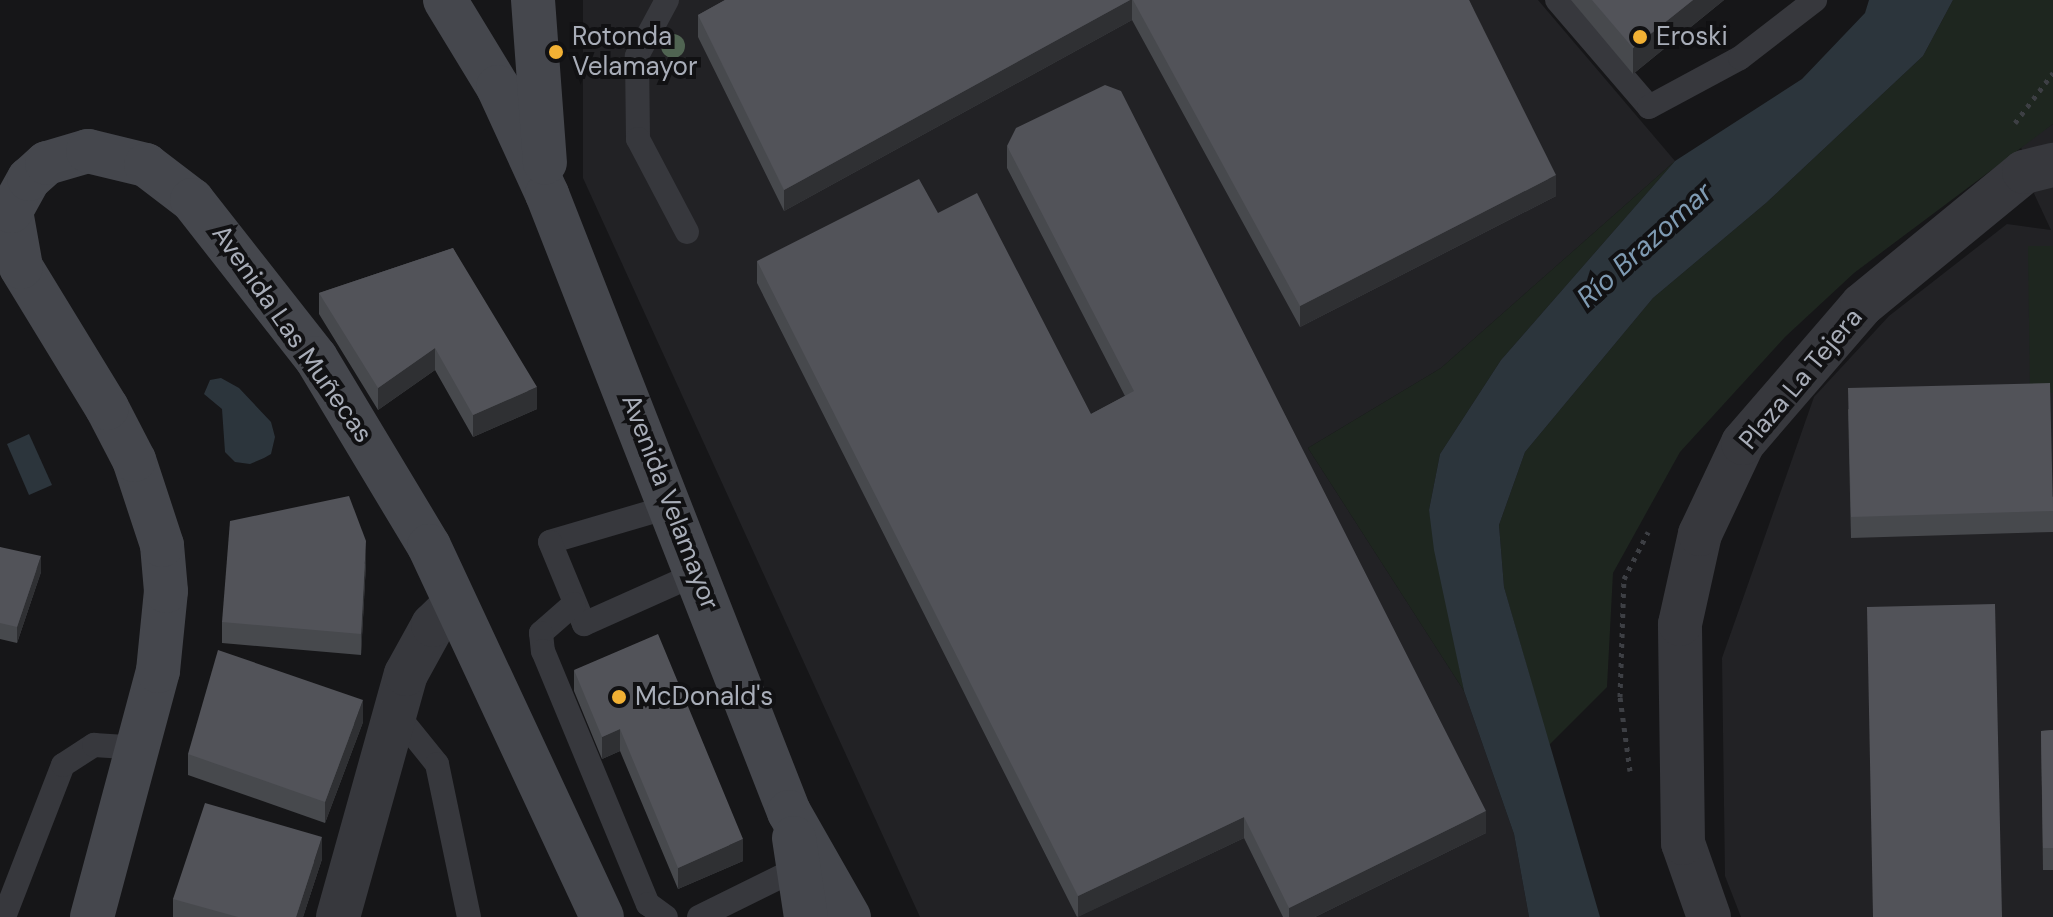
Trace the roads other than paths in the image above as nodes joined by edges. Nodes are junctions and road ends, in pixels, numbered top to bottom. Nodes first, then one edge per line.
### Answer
1 (445, 0) edge
2 (533, 0) edge
3 (667, 0) edge
4 (1557, 0) edge
5 (1815, 0) edge
6 (2053, 165) edge
7 (547, 194) junction
8 (687, 232) dead end
9 (672, 506) junction
10 (698, 573) junction
11 (455, 604) junction
12 (574, 604) junction
13 (395, 712) junction
14 (141, 748) junction
15 (789, 812) junction
16 (798, 868) junction
17 (4, 917) edge
18 (92, 917) edge
19 (338, 917) edge
20 (469, 917) edge
21 (602, 917) edge
22 (666, 917) edge
23 (699, 917) edge
24 (806, 917) edge
25 (849, 917) edge
26 (1709, 917) edge

1 - 7 street, Avenida Velamayor
2 - 7 street, Avenida Velamayor
3 - 8 lane
4 - 5 lane
6 - 26 street, Plaza La Tejera
7 - 9 street, Avenida Velamayor
9 - 10 street, Avenida Velamayor
9 - 12 lane
10 - 12 lane
10 - 15 street, Avenida Velamayor
11 - 13 street
11 - 14 street, Avenida Las Muñecas
11 - 21 street, Avenida Las Muñecas
12 - 22 lane
13 - 19 street
13 - 20 lane
14 - 17 lane
14 - 18 street, Avenida Las Muñecas
15 - 16 street
15 - 25 street
16 - 23 lane
16 - 24 street

